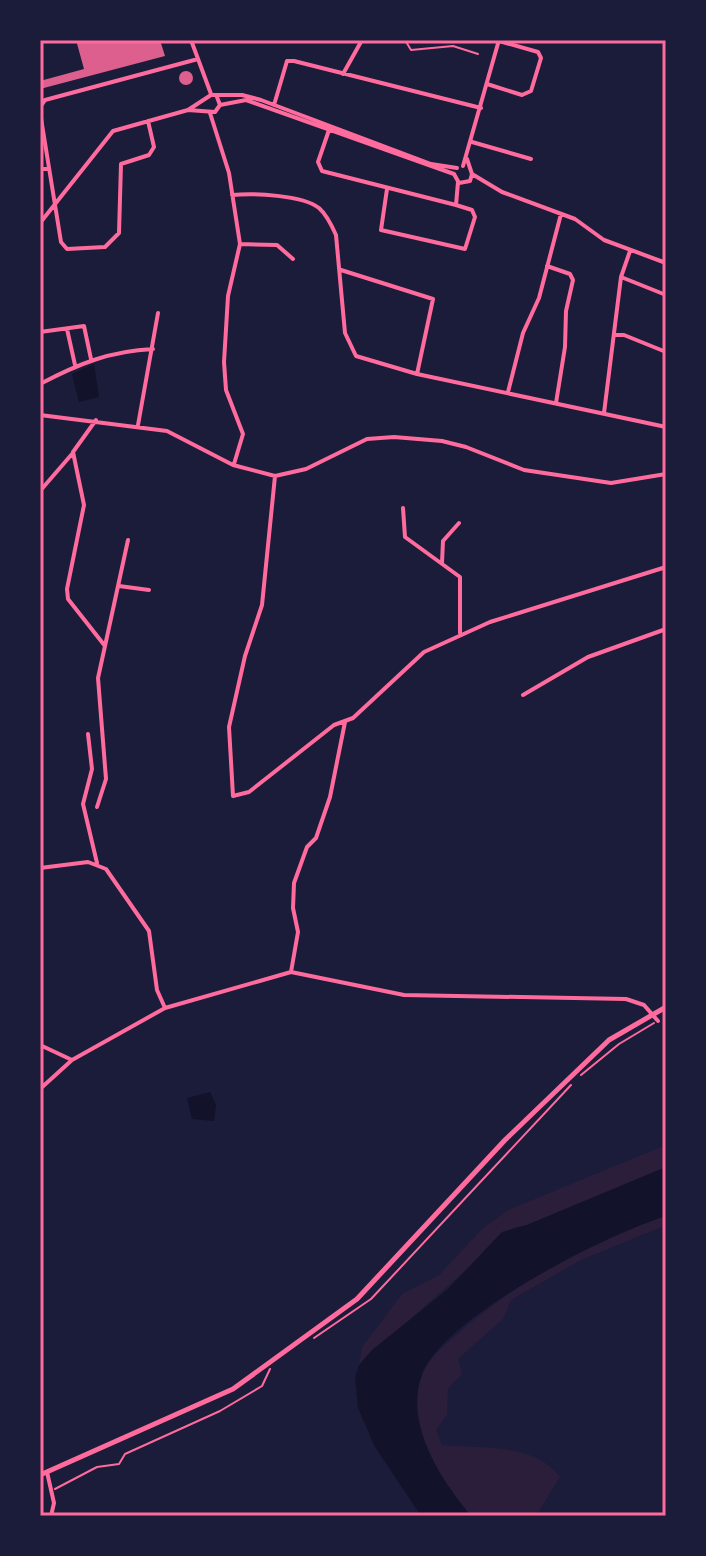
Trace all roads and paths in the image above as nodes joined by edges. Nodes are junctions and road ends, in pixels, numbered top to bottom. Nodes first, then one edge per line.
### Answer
1 (191, 40) edge
2 (362, 40) edge
3 (405, 40) edge
4 (499, 40) edge
5 (478, 54) dead end
6 (198, 59) junction
7 (343, 74) junction
8 (487, 84) junction
9 (211, 96) junction
10 (201, 103) junction
11 (274, 105) junction
12 (218, 108) junction
13 (481, 108) junction
14 (40, 110) edge
15 (188, 110) junction
16 (203, 110) junction
17 (210, 113) junction
18 (148, 121) junction
19 (217, 125) junction
20 (329, 130) junction
21 (472, 142) junction
22 (467, 158) junction
23 (531, 159) dead end
24 (469, 168) junction
25 (40, 169) edge
26 (49, 169) junction
27 (458, 169) junction
28 (472, 174) junction
29 (458, 182) junction
30 (467, 182) junction
31 (481, 182) junction
32 (387, 189) junction
33 (459, 191) junction
34 (232, 195) junction
35 (55, 202) junction
36 (456, 205) junction
37 (561, 214) junction
38 (40, 223) edge
39 (240, 244) junction
40 (631, 250) junction
41 (293, 259) dead end
42 (666, 263) edge
43 (547, 266) junction
44 (340, 270) junction
45 (621, 277) junction
46 (666, 295) edge
47 (158, 313) dead end
48 (67, 329) junction
49 (40, 332) edge
50 (614, 335) junction
51 (153, 349) junction
52 (666, 352) edge
53 (91, 359) junction
54 (75, 365) junction
55 (417, 374) junction
56 (40, 384) edge
57 (508, 392) junction
58 (556, 403) junction
59 (604, 413) junction
60 (40, 415) edge
61 (96, 420) junction
62 (137, 426) junction
63 (666, 427) edge
64 (73, 452) junction
65 (233, 465) junction
66 (666, 474) edge
67 (275, 476) junction
68 (40, 491) edge
69 (40, 507) edge
70 (403, 508) dead end
71 (40, 514) edge
72 (459, 523) dead end
73 (128, 540) dead end
74 (442, 563) junction
75 (666, 567) edge
76 (119, 586) junction
77 (149, 590) dead end
78 (666, 629) edge
79 (460, 633) junction
80 (105, 646) junction
81 (523, 695) dead end
82 (345, 721) junction
83 (88, 734) dead end
84 (97, 807) dead end
85 (97, 863) junction
86 (40, 868) edge
87 (291, 972) junction
88 (666, 1007) edge
89 (165, 1008) junction
90 (651, 1013) junction
91 (658, 1021) joint
92 (40, 1045) edge
93 (72, 1060) junction
94 (40, 1089) edge
95 (313, 1339) dead end
96 (278, 1364) dead end
97 (47, 1472) junction
98 (40, 1475) edge
99 (52, 1491) junction
100 (51, 1516) edge

1 - 6 street
2 - 7 street
3 - 5 path
4 - 8 street
4 - 8 street
6 - 9 street
6 - 14 street
7 - 11 street
7 - 13 street
8 - 13 street
9 - 10 street
9 - 11 street
9 - 12 street
10 - 15 street
10 - 16 street
11 - 27 street
12 - 17 street
12 - 19 street
12 - 20 street
13 - 21 street
14 - 26 street
15 - 16 street
15 - 18 street
16 - 17 street
17 - 19 street
18 - 35 street
18 - 35 street
19 - 34 street
20 - 27 street
20 - 32 street
21 - 22 street
21 - 23 street
22 - 24 street
22 - 27 street
24 - 27 street
24 - 28 street
25 - 26 street
26 - 35 street
27 - 29 street
28 - 30 street
28 - 31 street
29 - 30 street
29 - 33 street
30 - 31 street
30 - 33 street
31 - 37 street
32 - 36 street
32 - 36 street
33 - 36 street
34 - 39 street
34 - 44 street
35 - 38 street
37 - 40 street
37 - 43 street
39 - 41 street
39 - 65 street
40 - 42 street
40 - 45 street
43 - 57 street
43 - 58 street
44 - 55 street
44 - 55 street
45 - 46 street
45 - 50 street
47 - 51 street
48 - 49 street
48 - 53 street
48 - 54 street
50 - 52 street
50 - 59 street
51 - 53 street
51 - 62 street
53 - 54 street
54 - 56 street
55 - 57 street
57 - 58 street
58 - 59 street
59 - 63 street
60 - 61 street
61 - 62 street
61 - 64 street
62 - 65 street
64 - 68 street
64 - 80 street
65 - 67 street
66 - 67 street
67 - 82 street
69 - 71 street
70 - 74 street
72 - 74 street
73 - 76 street
74 - 79 street
75 - 79 street
76 - 77 street
76 - 80 street
78 - 81 street
79 - 82 street
80 - 84 street
82 - 87 street
83 - 85 street
85 - 86 street
85 - 89 street
87 - 89 street
87 - 90 street
88 - 90 main road
89 - 93 street
90 - 91 street
90 - 97 main road
91 - 95 path
92 - 93 street
93 - 94 street
96 - 99 path
97 - 98 main road
97 - 99 street
99 - 100 street

